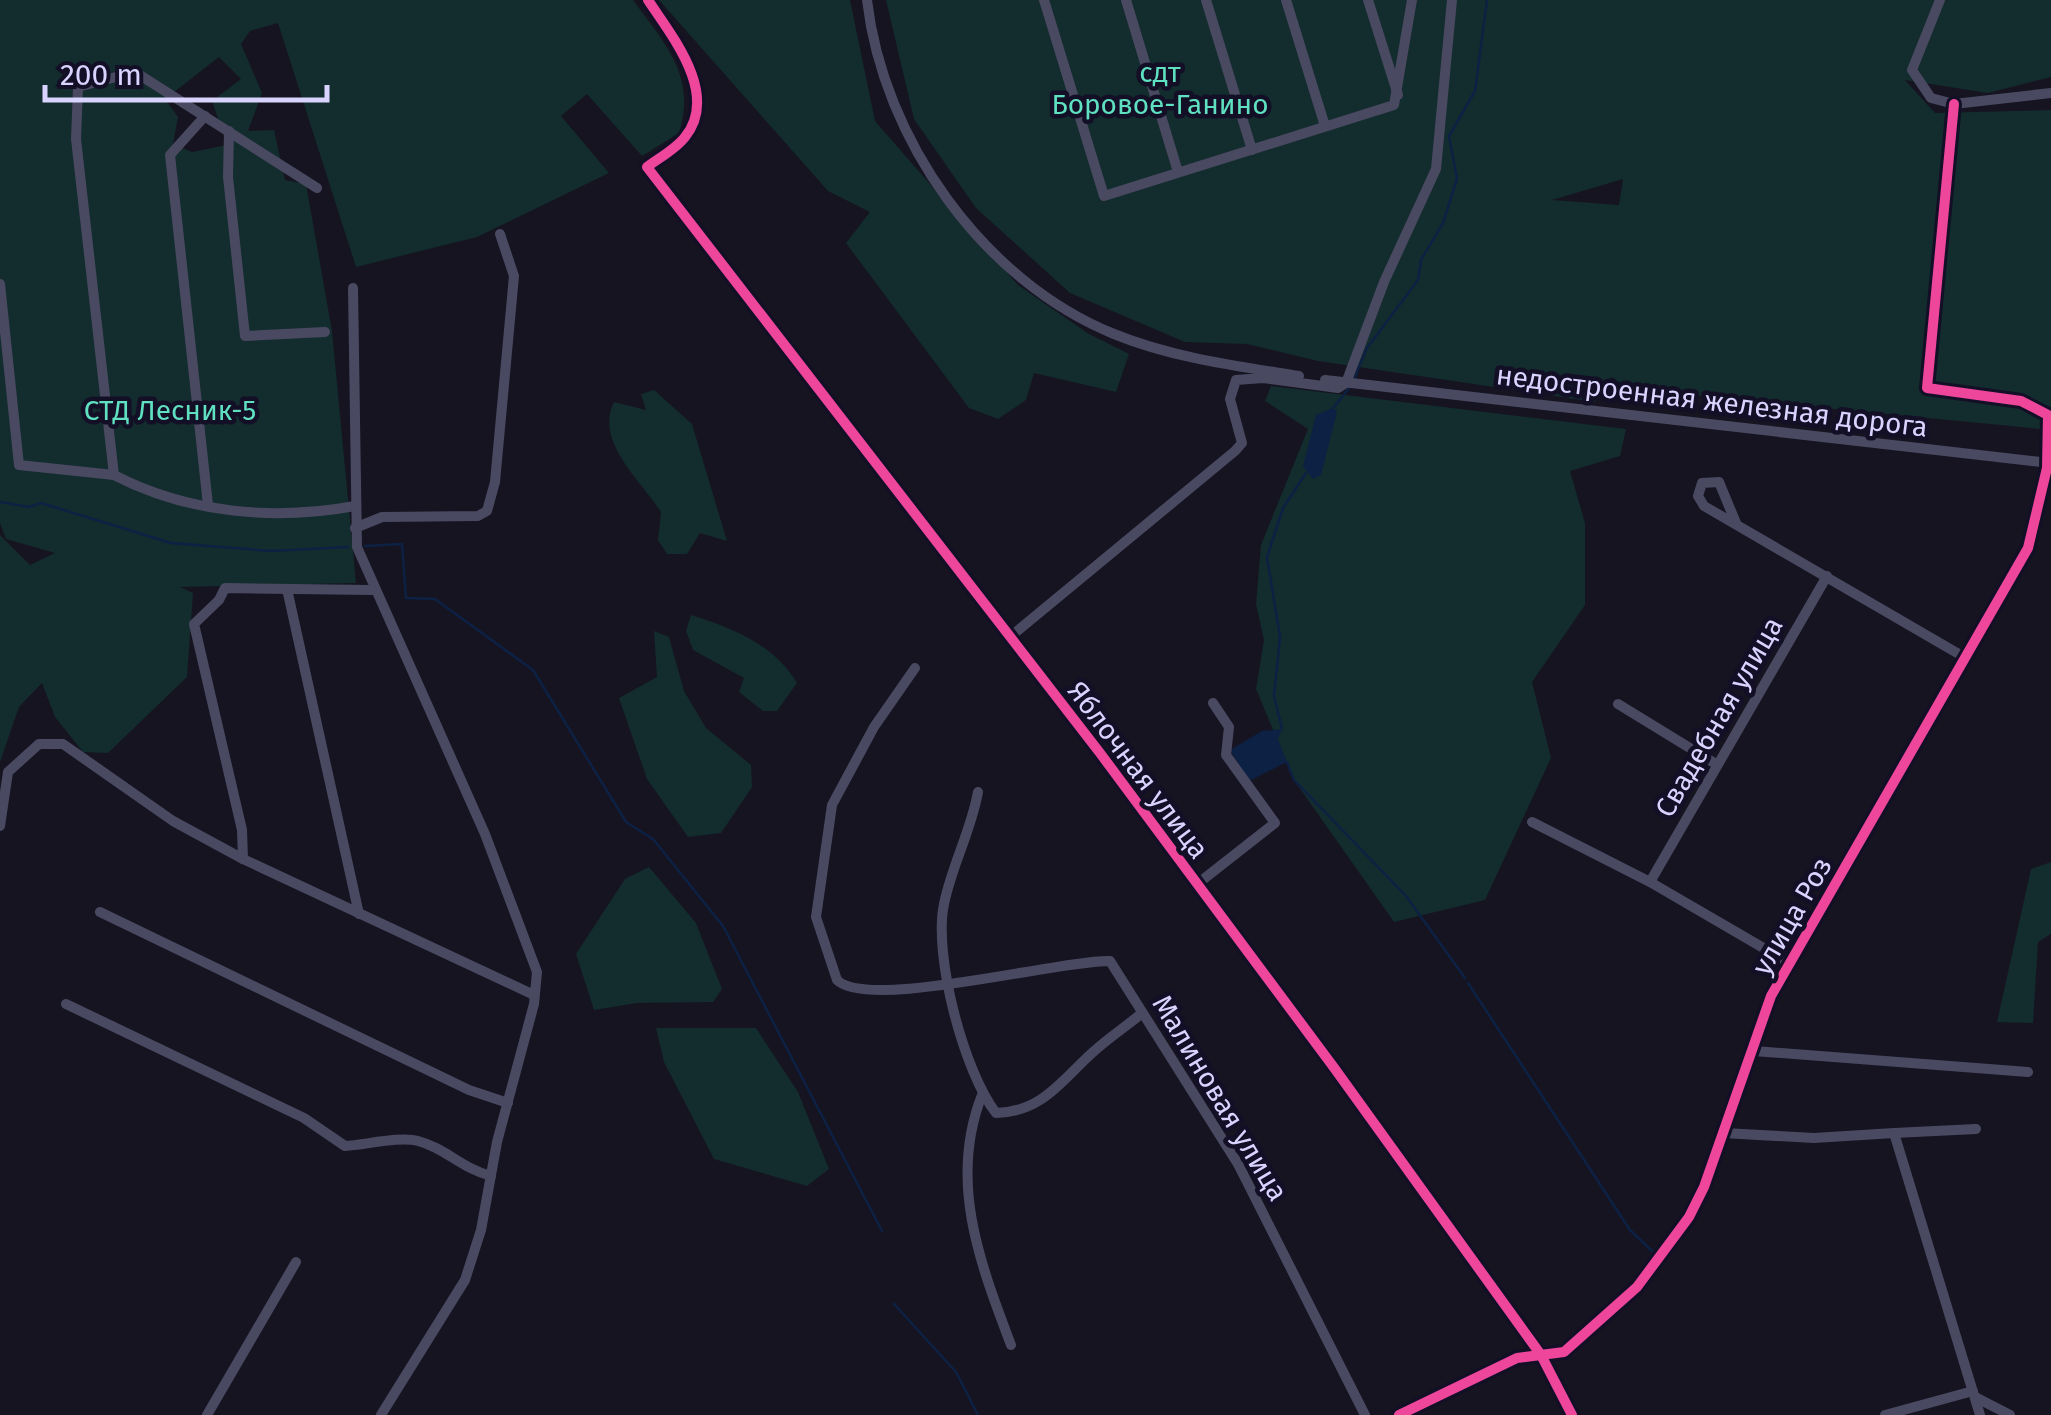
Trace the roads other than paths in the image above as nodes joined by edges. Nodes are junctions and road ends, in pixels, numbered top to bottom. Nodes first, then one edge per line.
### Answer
1 (648, 0) edge
2 (867, 0) edge
3 (1044, 0) edge
4 (1126, 0) edge
5 (1206, 0) edge
6 (1286, 0) edge
7 (1368, 0) edge
8 (1412, 0) edge
9 (1452, 0) edge
10 (1940, 0) edge
11 (2051, 93) edge
12 (1398, 98) junction
13 (1954, 104) junction
14 (205, 116) junction
15 (1325, 126) junction
16 (228, 131) junction
17 (1252, 150) junction
18 (1178, 172) junction
19 (318, 188) dead end
20 (500, 234) dead end
21 (0, 284) edge
22 (353, 288) dead end
23 (325, 332) dead end
24 (2049, 463) edge
25 (114, 475) junction
26 (208, 505) junction
27 (355, 506) junction
28 (1736, 523) junction
29 (355, 528) junction
30 (1827, 576) junction
31 (287, 590) junction
32 (372, 590) junction
33 (1010, 637) junction
34 (1964, 658) junction
35 (915, 668) dead end
36 (1213, 702) dead end
37 (1618, 704) dead end
38 (1716, 764) junction
39 (978, 792) dead end
40 (1532, 822) dead end
41 (0, 826) edge
42 (242, 859) junction
43 (1650, 882) junction
44 (1196, 885) junction
45 (100, 912) dead end
46 (359, 914) junction
47 (1792, 964) junction
48 (947, 982) junction
49 (534, 995) junction
50 (66, 1004) dead end
51 (1141, 1014) junction
52 (1754, 1051) junction
53 (2028, 1072) dead end
54 (982, 1095) junction
55 (508, 1103) junction
56 (1976, 1129) dead end
57 (1722, 1134) junction
58 (1894, 1134) junction
59 (490, 1176) junction
60 (296, 1262) dead end
61 (1011, 1344) dead end
62 (1540, 1355) junction
63 (1974, 1394) junction
64 (1364, 1411) edge
65 (207, 1415) edge
66 (381, 1415) edge
67 (1399, 1415) edge
68 (1572, 1415) edge
69 (1886, 1415) edge
70 (1980, 1415) edge
71 (2010, 1415) edge

1 - 33 street, Яблочная улица
2 - 24 street, недостроенная железная дорога, bridge
3 - 18 street
4 - 18 street
5 - 17 street
6 - 15 street
7 - 12 street
8 - 12 street
9 - 33 street
10 - 13 street
11 - 13 street
12 - 15 street
13 - 24 street, улица Роз
14 - 16 street
14 - 25 street
14 - 26 street
15 - 17 street
16 - 19 street
16 - 23 street
17 - 18 street
20 - 29 street
21 - 25 street
22 - 27 street
24 - 34 street, улица Роз
25 - 26 street
26 - 27 street
27 - 29 street
28 - 28 street
28 - 30 street
29 - 32 street
30 - 34 street
30 - 38 street, Свадебная улица
31 - 32 street
31 - 42 street
31 - 46 street
32 - 49 street
33 - 44 street, Яблочная улица
34 - 47 street, улица Роз
35 - 48 street
36 - 44 street
37 - 38 street
38 - 43 street, Свадебная улица
39 - 48 street
40 - 43 street
41 - 42 street
42 - 46 street
43 - 47 street
44 - 62 street, Яблочная улица
45 - 55 street
46 - 49 street
47 - 52 street, улица Роз
48 - 51 street, Малиновая улица
48 - 54 street
49 - 55 street
50 - 59 street
51 - 54 street
51 - 64 street, Малиновая улица
52 - 53 street
52 - 57 street, улица Роз
54 - 61 street
55 - 59 street
56 - 58 street
57 - 58 street
57 - 62 street, улица Роз
58 - 63 street
59 - 66 street
60 - 65 street
62 - 67 street, улица Роз
62 - 68 street, Яблочная улица
63 - 69 street
63 - 70 street
63 - 71 street

